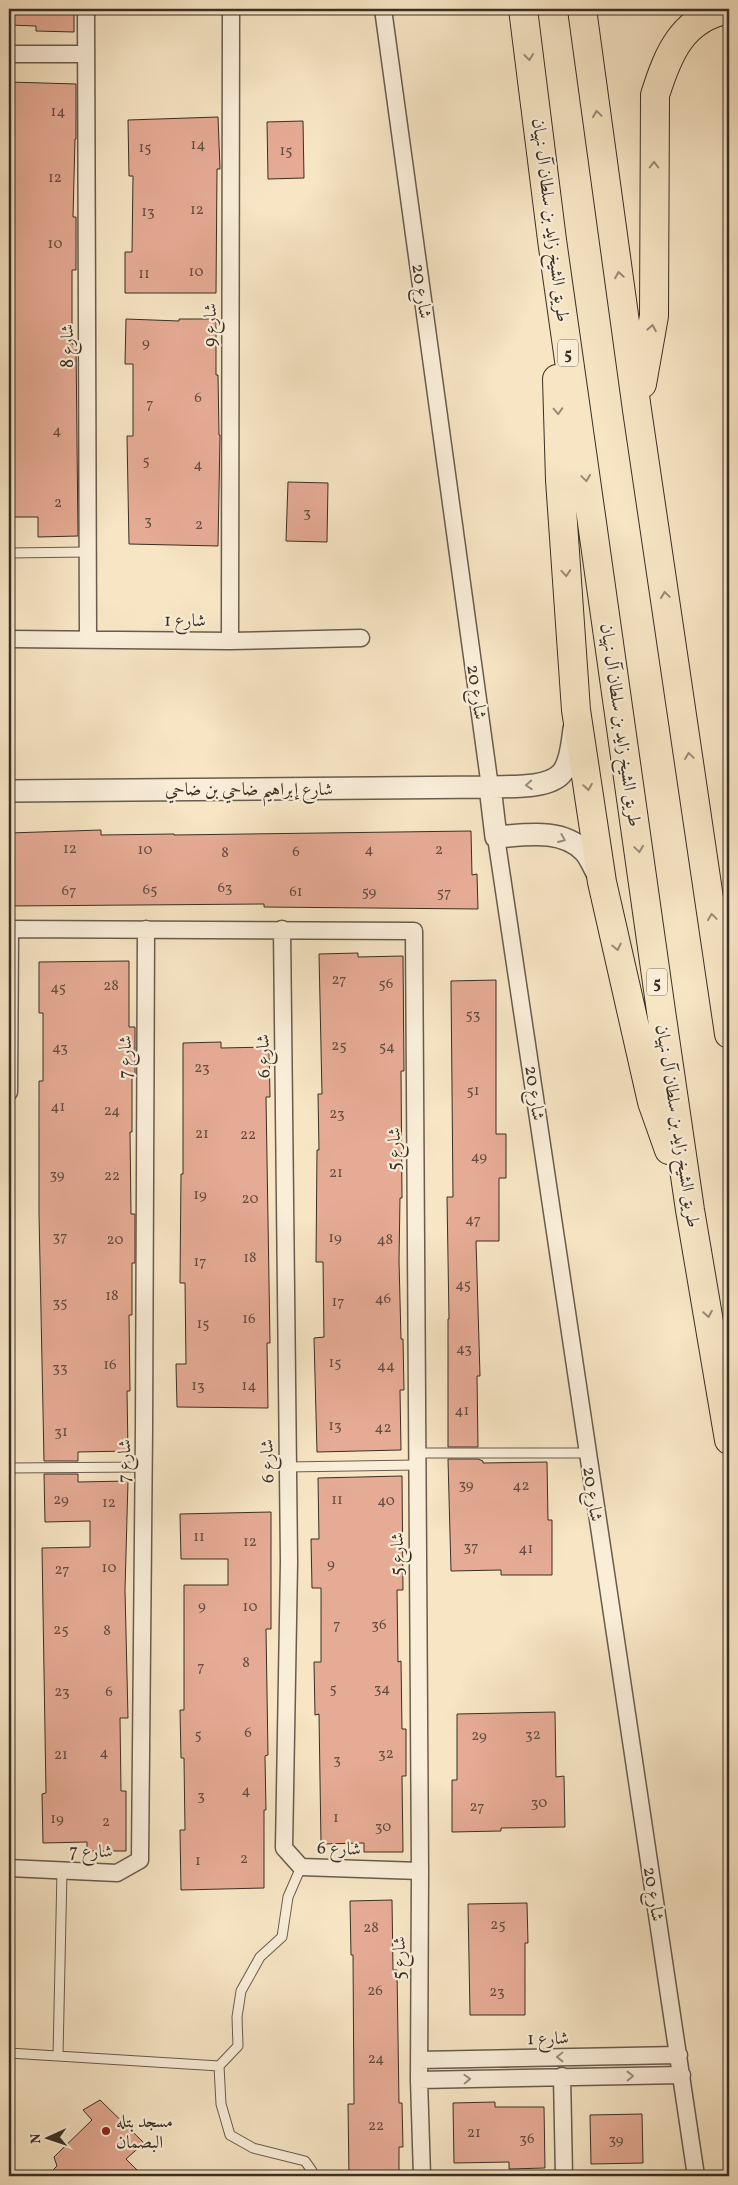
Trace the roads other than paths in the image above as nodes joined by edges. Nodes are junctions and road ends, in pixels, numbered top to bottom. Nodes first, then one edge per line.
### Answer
1 (86, 9) edge
2 (231, 9) edge
3 (384, 9) edge
4 (523, 9) edge
5 (582, 9) edge
6 (685, 9) edge
7 (729, 9) edge
8 (680, 36) junction
9 (9, 54) edge
10 (86, 54) junction
11 (552, 240) junction
12 (637, 410) junction
13 (9, 552) edge
14 (88, 552) junction
15 (88, 638) junction
16 (361, 638) dead end
17 (9, 639) edge
18 (230, 641) junction
19 (576, 710) junction
20 (490, 787) junction
21 (9, 791) edge
22 (496, 837) junction
23 (602, 882) junction
24 (9, 929) edge
25 (146, 929) junction
26 (282, 929) junction
27 (729, 1034) edge
28 (9, 1092) edge
29 (690, 1210) junction
30 (729, 1440) edge
31 (587, 1453) junction
32 (416, 1459) junction
33 (144, 1467) junction
34 (287, 1467) junction
35 (9, 1468) edge
36 (301, 1867) junction
37 (9, 1868) edge
38 (62, 1871) junction
39 (420, 1871) junction
40 (9, 2053) edge
41 (679, 2055) junction
42 (58, 2056) junction
43 (419, 2060) junction
44 (219, 2066) junction
45 (682, 2075) junction
46 (562, 2076) junction
47 (419, 2080) junction
48 (313, 2176) edge
49 (422, 2176) edge
50 (564, 2176) edge
51 (696, 2176) edge

1 - 10 street, شارع 8
2 - 18 street, شارع 9
3 - 20 street, شارع 20
4 -> 11 highway, طريق الشيخ زايد بن سلطان آل نهيان / 5
12 -> 5 highway
6 - 8 highway
7 - 8 highway
12 -> 8 highway
9 - 10 street
10 - 14 street, شارع 8
11 -> 19 highway
11 -> 29 highway, طريق الشيخ زايد بن سلطان آل نهيان / 5
27 -> 12 highway
13 - 14 lane
14 - 15 street, شارع 8
15 - 17 street, شارع 1
15 - 18 street, شارع 1
16 - 18 street, شارع 1
19 -> 20 street, شارع إبراهيم ضاحي بن ضاحي
19 -> 23 highway
20 - 21 street, شارع إبراهيم ضاحي بن ضاحي
20 - 22 street, شارع 20
22 -> 23 street
22 - 31 street, شارع 20
23 -> 29 highway
24 - 25 street
24 - 28 street
25 - 26 street
25 - 33 street, شارع 7
26 - 32 street, شارع 5
26 - 34 street, شارع 6
29 -> 30 highway, طريق الشيخ زايد بن سلطان آل نهيان / 5
31 - 32 lane
31 - 41 street, شارع 20
32 - 34 lane
32 - 39 street, شارع 5
33 - 35 lane
33 - 38 street, شارع 7
34 - 36 street, شارع 6
36 - 39 street, شارع 6
36 - 44 lane
37 - 38 street, شارع 7
38 - 42 lane
39 - 43 street, شارع 5
40 - 42 lane
41 -> 43 street, شارع 1
41 - 45 street, شارع 20
42 - 44 lane
43 - 47 street, شارع 5
44 - 48 lane
46 -> 45 street
45 - 51 street, شارع 20
47 -> 46 street
46 - 50 street
47 - 49 street, شارع 5

